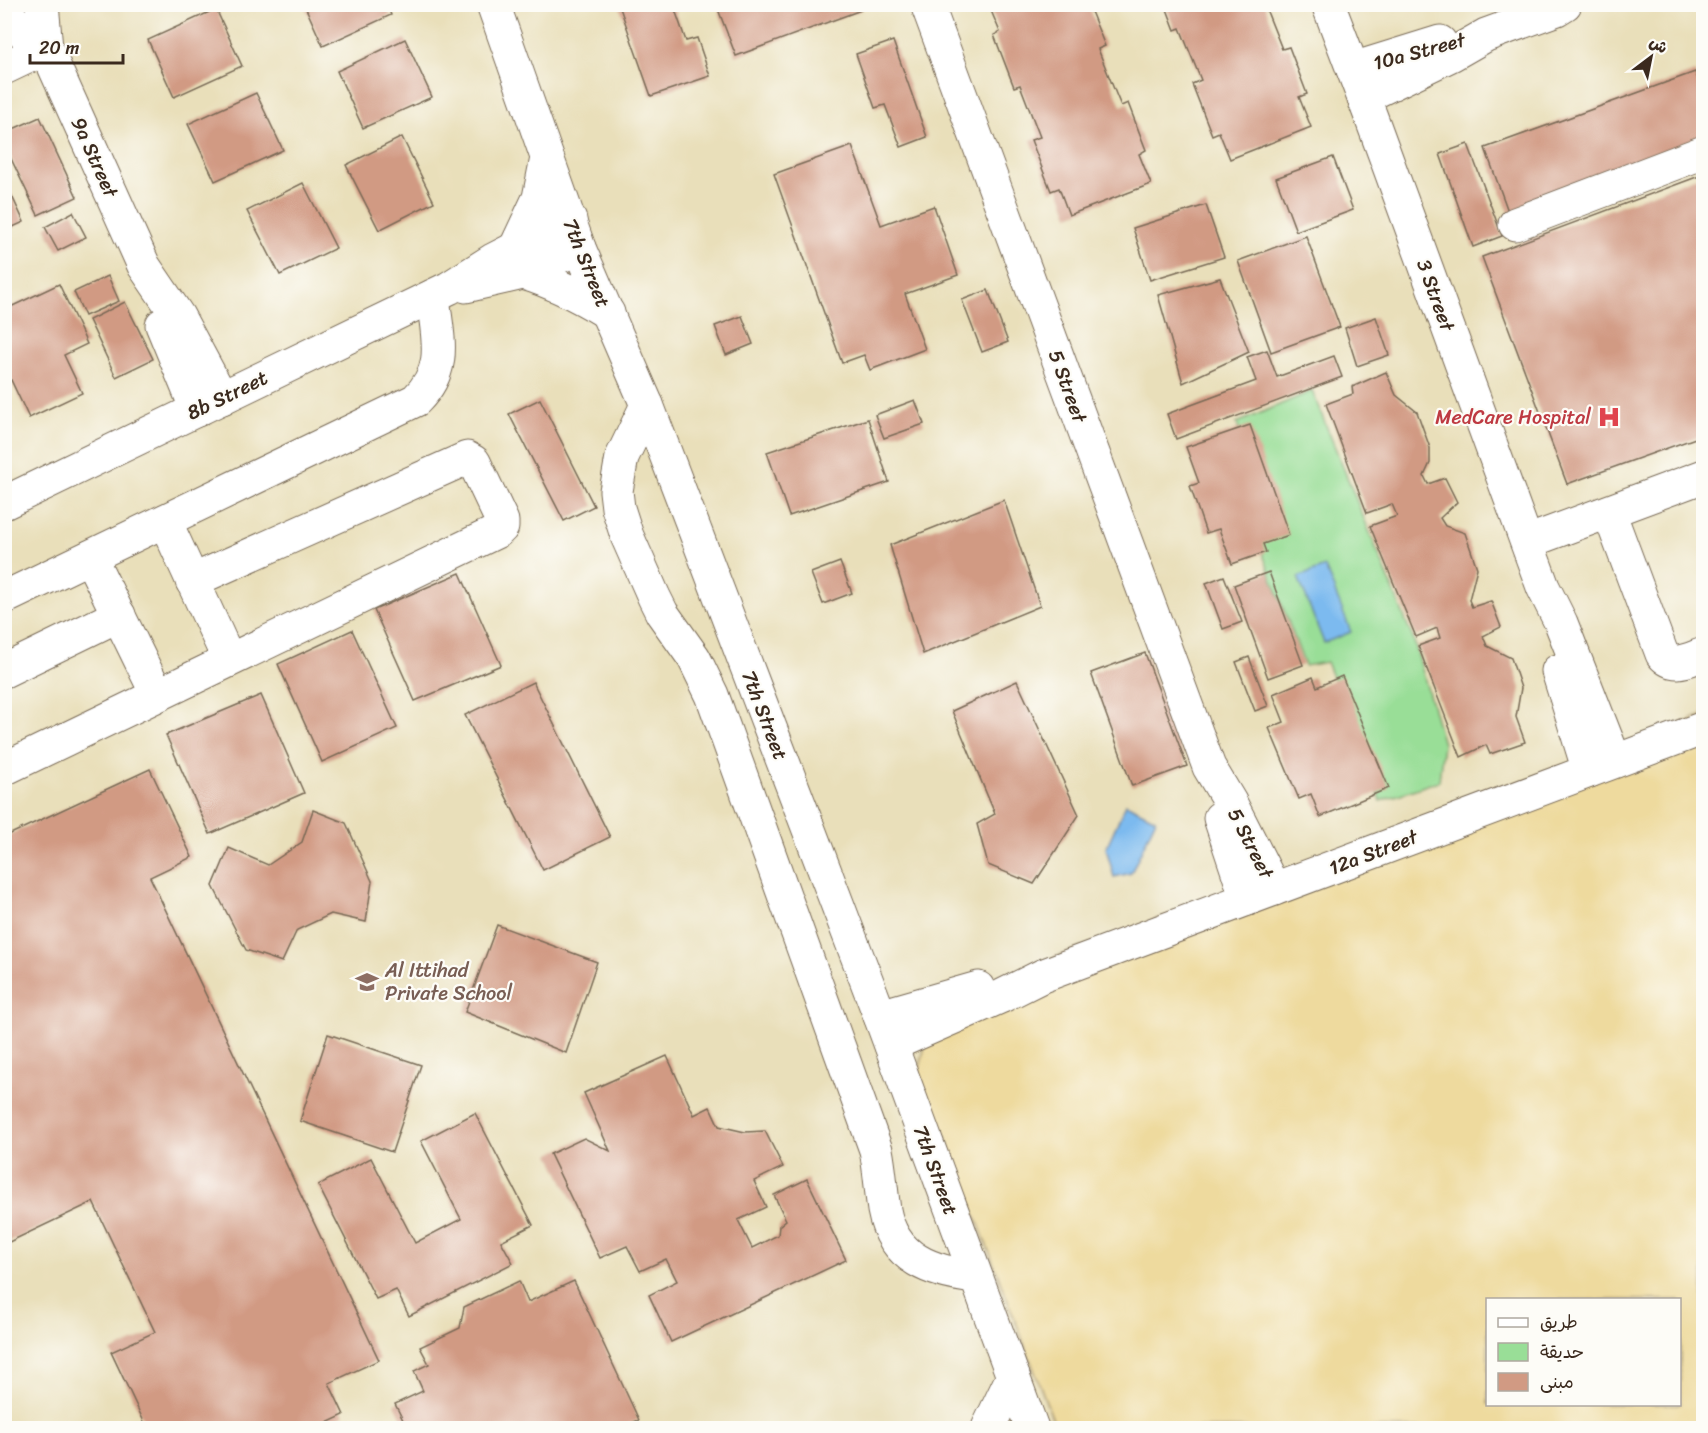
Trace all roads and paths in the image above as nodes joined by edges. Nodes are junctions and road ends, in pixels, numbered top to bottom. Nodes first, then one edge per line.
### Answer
1 (42, 4) edge
2 (492, 4) edge
3 (927, 4) edge
4 (1328, 4) edge
5 (1590, 4) edge
6 (1561, 7) edge
7 (4, 10) edge
8 (46, 48) junction
9 (4, 68) edge
10 (1358, 83) junction
11 (1704, 152) edge
12 (547, 158) junction
13 (1515, 224) dead end
14 (574, 234) junction
15 (520, 260) junction
16 (441, 292) junction
17 (608, 313) junction
18 (209, 404) junction
19 (647, 405) junction
20 (1704, 476) edge
21 (4, 502) edge
22 (1608, 512) junction
23 (165, 521) junction
24 (1527, 542) junction
25 (90, 557) junction
26 (192, 581) junction
27 (4, 598) edge
28 (118, 615) junction
29 (1704, 654) edge
30 (229, 660) junction
31 (4, 671) edge
32 (157, 694) junction
33 (1704, 728) edge
34 (1602, 766) junction
35 (4, 769) edge
36 (1261, 894) junction
37 (885, 1030) junction
38 (975, 1278) junction
39 (1012, 1376) junction
40 (988, 1428) edge
41 (1032, 1428) edge

1 - 8 street, 9a Street
2 - 12 street, 7th Street
3 - 36 street, 5 Street
4 - 10 street, 3 Street
5 - 6 street, 10a Street
6 - 10 street, 10a Street
7 - 8 street, 9a Street
8 - 9 street
8 - 18 street, 9a Street
10 - 24 street, 3 Street
11 - 13 street
12 - 14 street, 7th Street
12 - 15 street
14 - 15 street, 8b Street
14 - 17 street, 7th Street
15 - 16 street, 8b Street
15 - 17 street
16 - 18 street, 8b Street
16 - 23 street
17 - 19 street, 7th Street
18 - 21 street, 8b Street
19 - 37 street, 7th Street
19 - 38 street
20 - 22 street
22 - 24 street
22 - 29 street
23 - 25 street
23 - 26 street
24 - 34 street, 3 Street
25 - 27 street
25 - 28 street
26 - 30 street
26 - 30 street
28 - 31 street
28 - 32 street
30 - 32 street
32 - 35 street
33 - 34 street, 12a Street
34 - 36 street, 12a Street
36 - 37 street, 12a Street
37 - 38 street, 7th Street
38 - 39 street, 7th Street
39 - 40 street
39 - 41 street, 7th Street

